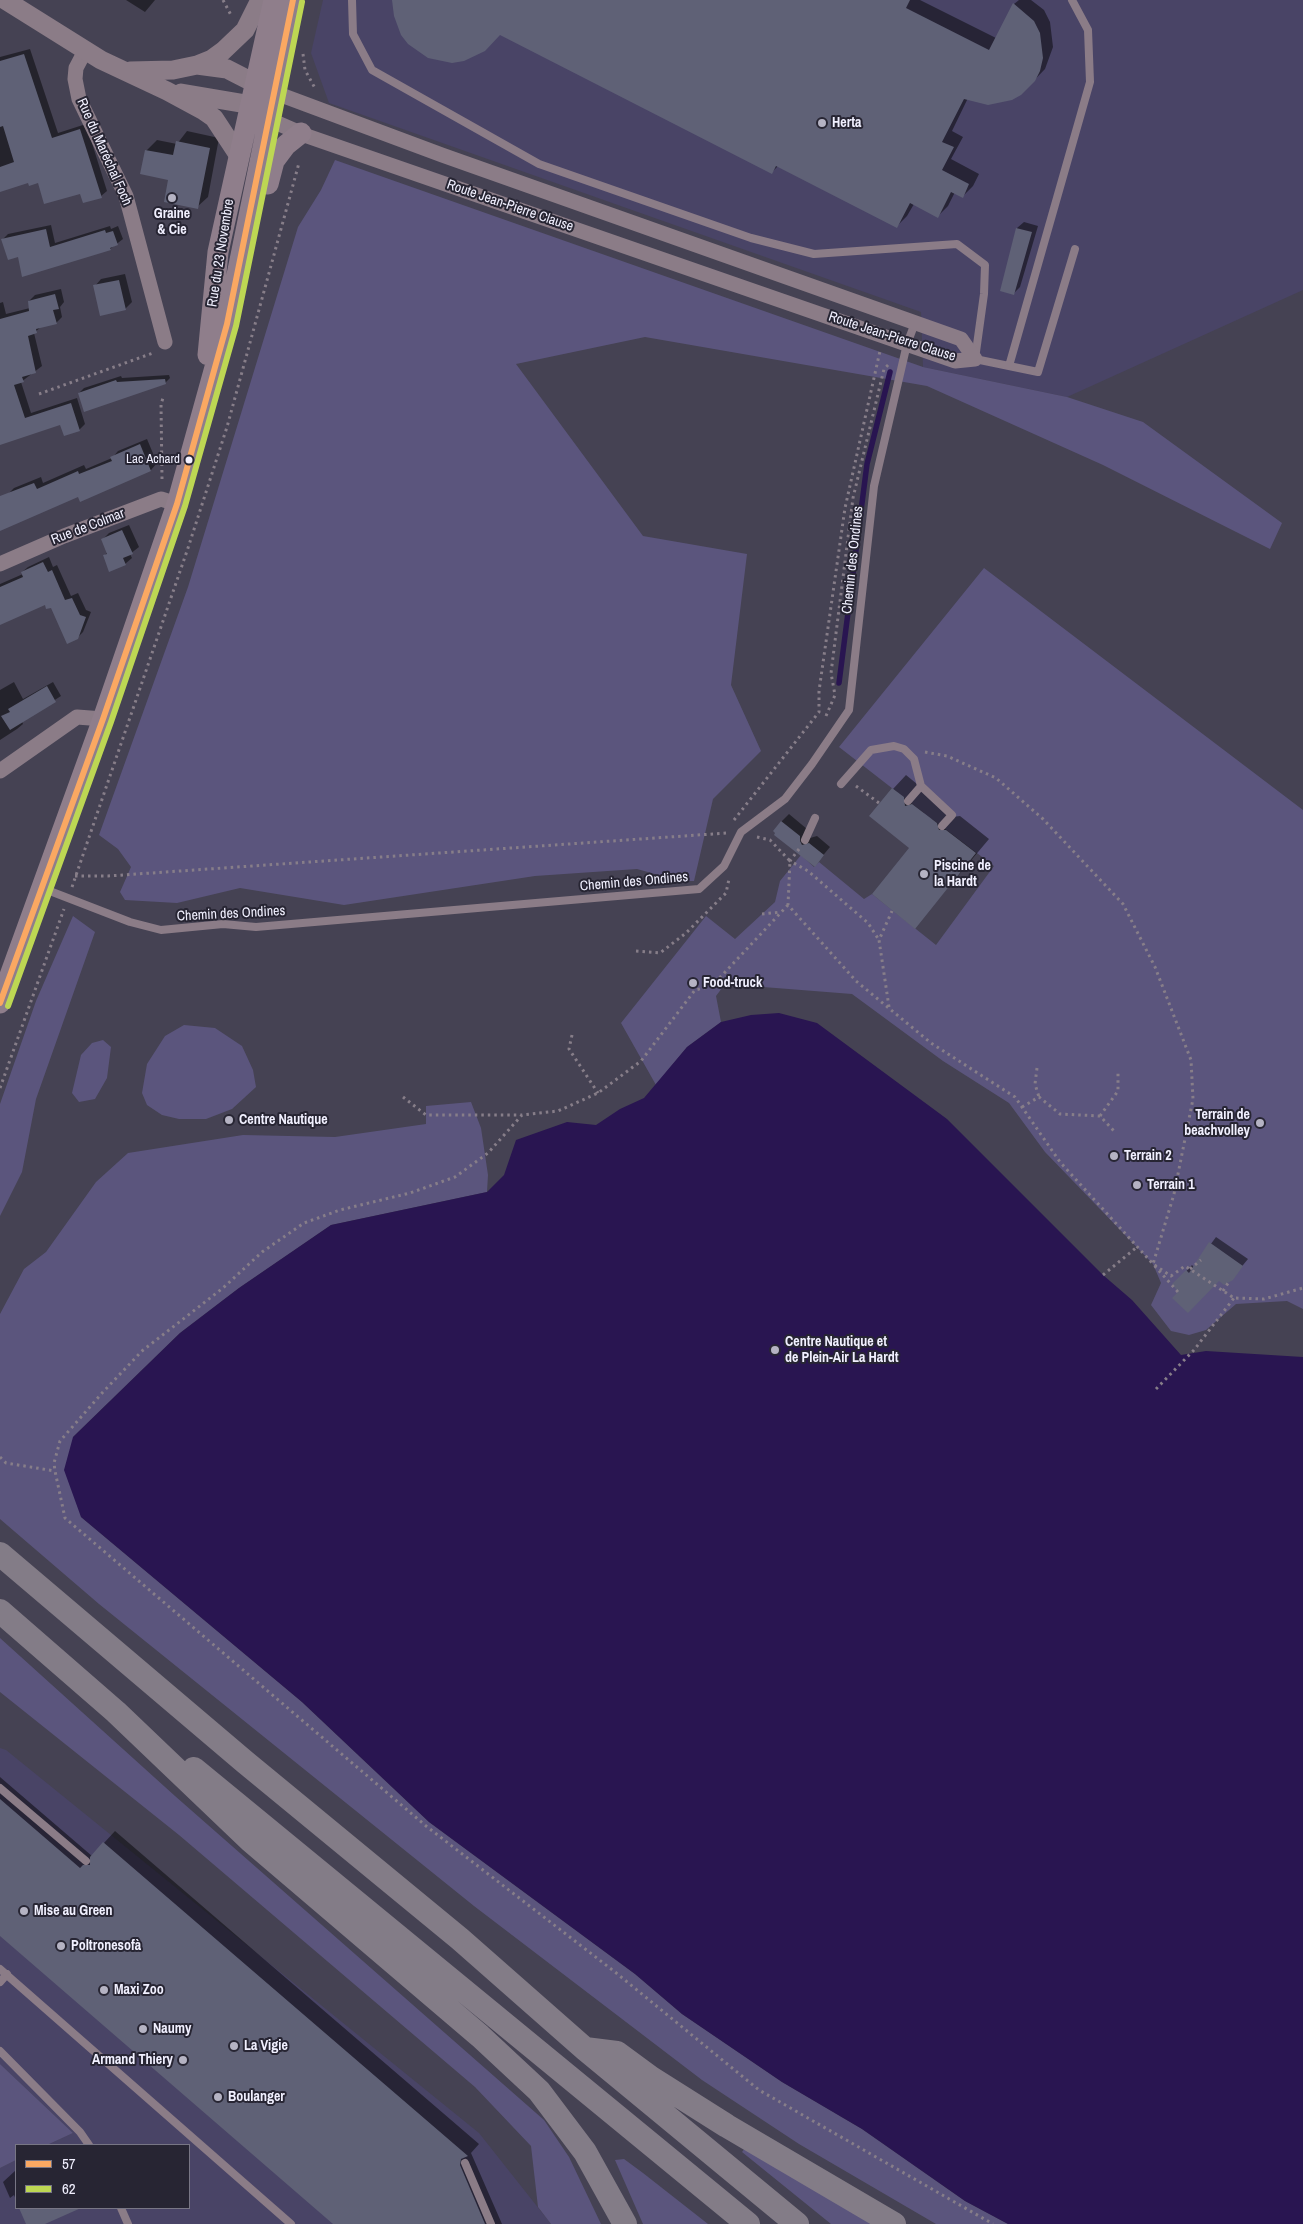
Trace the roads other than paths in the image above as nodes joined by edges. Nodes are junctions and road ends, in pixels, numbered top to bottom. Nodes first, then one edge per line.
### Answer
1 (5, 0) edge
2 (260, 0) edge
3 (274, 0) edge
4 (293, 0) edge
5 (352, 0) edge
6 (1072, 0) edge
7 (85, 51) junction
8 (197, 65) junction
9 (123, 71) junction
10 (167, 91) junction
11 (264, 101) junction
12 (301, 133) junction
13 (239, 156) junction
14 (1076, 249) dead end
15 (227, 324) junction
16 (914, 324) junction
17 (164, 342) road end
18 (907, 344) junction
19 (975, 359) junction
20 (1009, 366) junction
21 (204, 402) junction
22 (177, 504) junction
23 (0, 564) edge
24 (103, 719) junction
25 (0, 771) edge
26 (841, 784) dead end
27 (921, 786) junction
28 (908, 801) dead end
29 (815, 818) dead end
30 (942, 826) dead end
31 (805, 840) dead end
32 (41, 887) junction
33 (0, 1003) edge
34 (0, 1554) edge
35 (0, 1611) edge
36 (116, 1712) junction
37 (0, 1788) edge
38 (86, 1861) dead end
39 (0, 1968) edge
40 (6, 1974) junction
41 (0, 1982) edge
42 (584, 2049) junction
43 (0, 2051) edge
44 (88, 2144) edge
45 (465, 2163) dead end
46 (121, 2209) edge
47 (616, 2214) edge
48 (128, 2224) edge
49 (292, 2224) edge
50 (491, 2224) edge
51 (625, 2224) edge
52 (748, 2224) edge
53 (798, 2224) edge
54 (894, 2224) edge

1 - 7 street
2 - 8 street
3 - 11 main road, Rue du 23 Novembre
4 - 11 main road
5 - 19 lane
6 - 20 lane
7 - 9 street
7 - 17 street, Rue du Maréchal Foch
8 - 9 street
8 - 11 street
9 - 10 street
10 - 11 street
10 - 13 street
11 - 12 street, Route Jean-Pierre Clause
11 - 13 main road, Rue du 23 Novembre
11 - 15 main road, Rue du 23 Novembre
11 - 16 street, Route Jean-Pierre Clause
12 - 15 main road, Rue du 23 Novembre
12 - 18 street, Route Jean-Pierre Clause
13 - 21 main road, Rue du 23 Novembre
14 - 20 lane
15 - 21 main road, Rue du 23 Novembre
16 - 18 lane, Chemin des Ondines
16 - 19 street, Route Jean-Pierre Clause
18 - 19 street, Route Jean-Pierre Clause
18 - 32 lane, Chemin des Ondines
19 - 20 lane
21 - 22 main road, Rue du 23 Novembre
22 - 23 street, Rue de Colmar
22 - 24 main road, Rue du 23 Novembre
24 - 25 street
24 - 32 main road, Rue du 23 Novembre
26 - 27 lane
27 - 28 lane
27 - 30 lane
29 - 31 lane
32 - 33 main road, Rue du 23 Novembre
34 - 42 highway
35 - 36 highway
36 - 47 highway
36 - 52 highway
37 - 38 lane
39 - 40 lane
40 - 41 lane
40 - 49 lane
42 - 53 highway
42 - 54 highway
43 - 44 lane
45 - 50 lane
46 - 48 lane
47 - 51 highway

